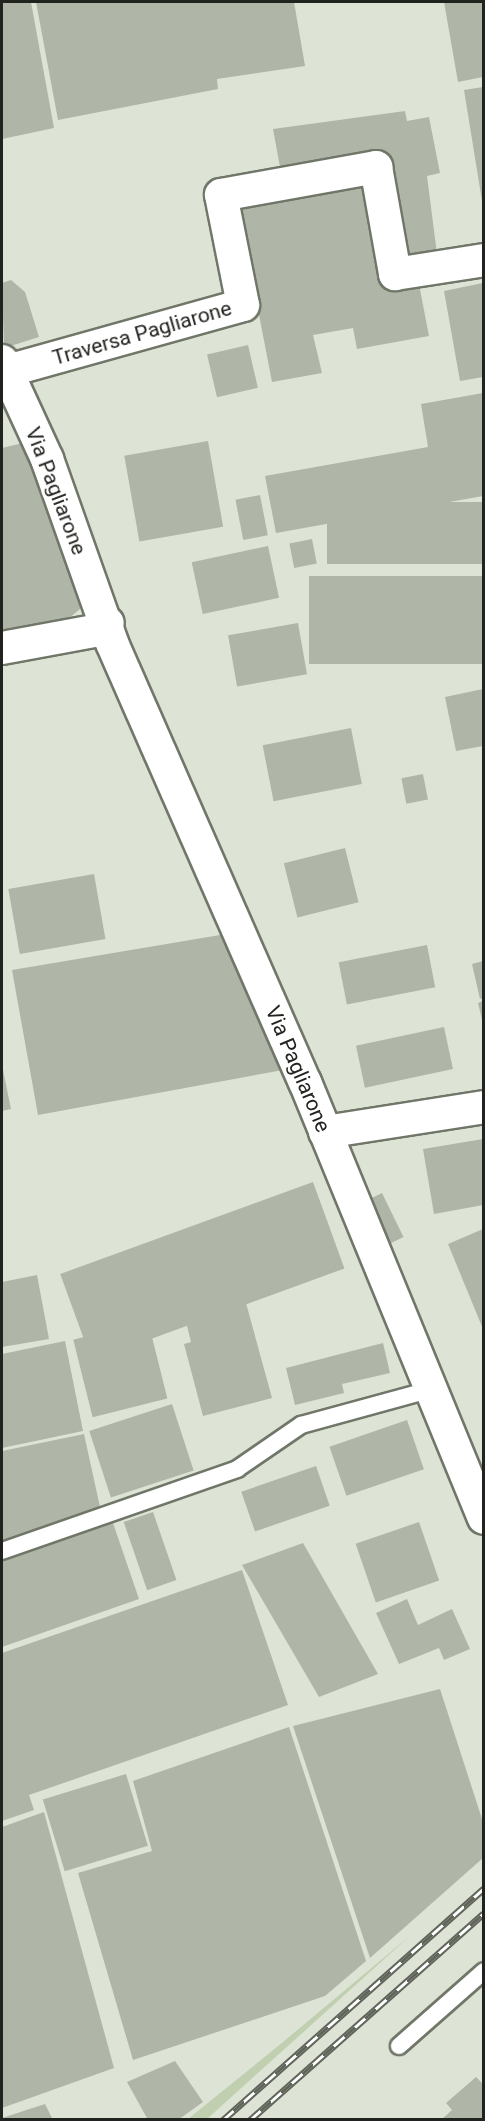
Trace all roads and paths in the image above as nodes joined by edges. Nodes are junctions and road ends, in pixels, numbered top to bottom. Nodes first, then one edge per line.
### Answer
1 (483, 260) edge
2 (4, 366) edge
3 (108, 623) junction
4 (2, 648) edge
5 (483, 1107) edge
6 (325, 1132) junction
7 (433, 1389) junction
8 (483, 1518) edge
9 (2, 1551) edge
10 (483, 1971) edge
11 (399, 2046) dead end

1 - 2 street, Traversa Pagliarone
2 - 3 street, Via Pagliarone
3 - 4 street
3 - 6 street, Via Pagliarone
5 - 6 street
6 - 7 street, Via Pagliarone
7 - 8 street, Via Pagliarone
7 - 9 lane
10 - 11 lane

